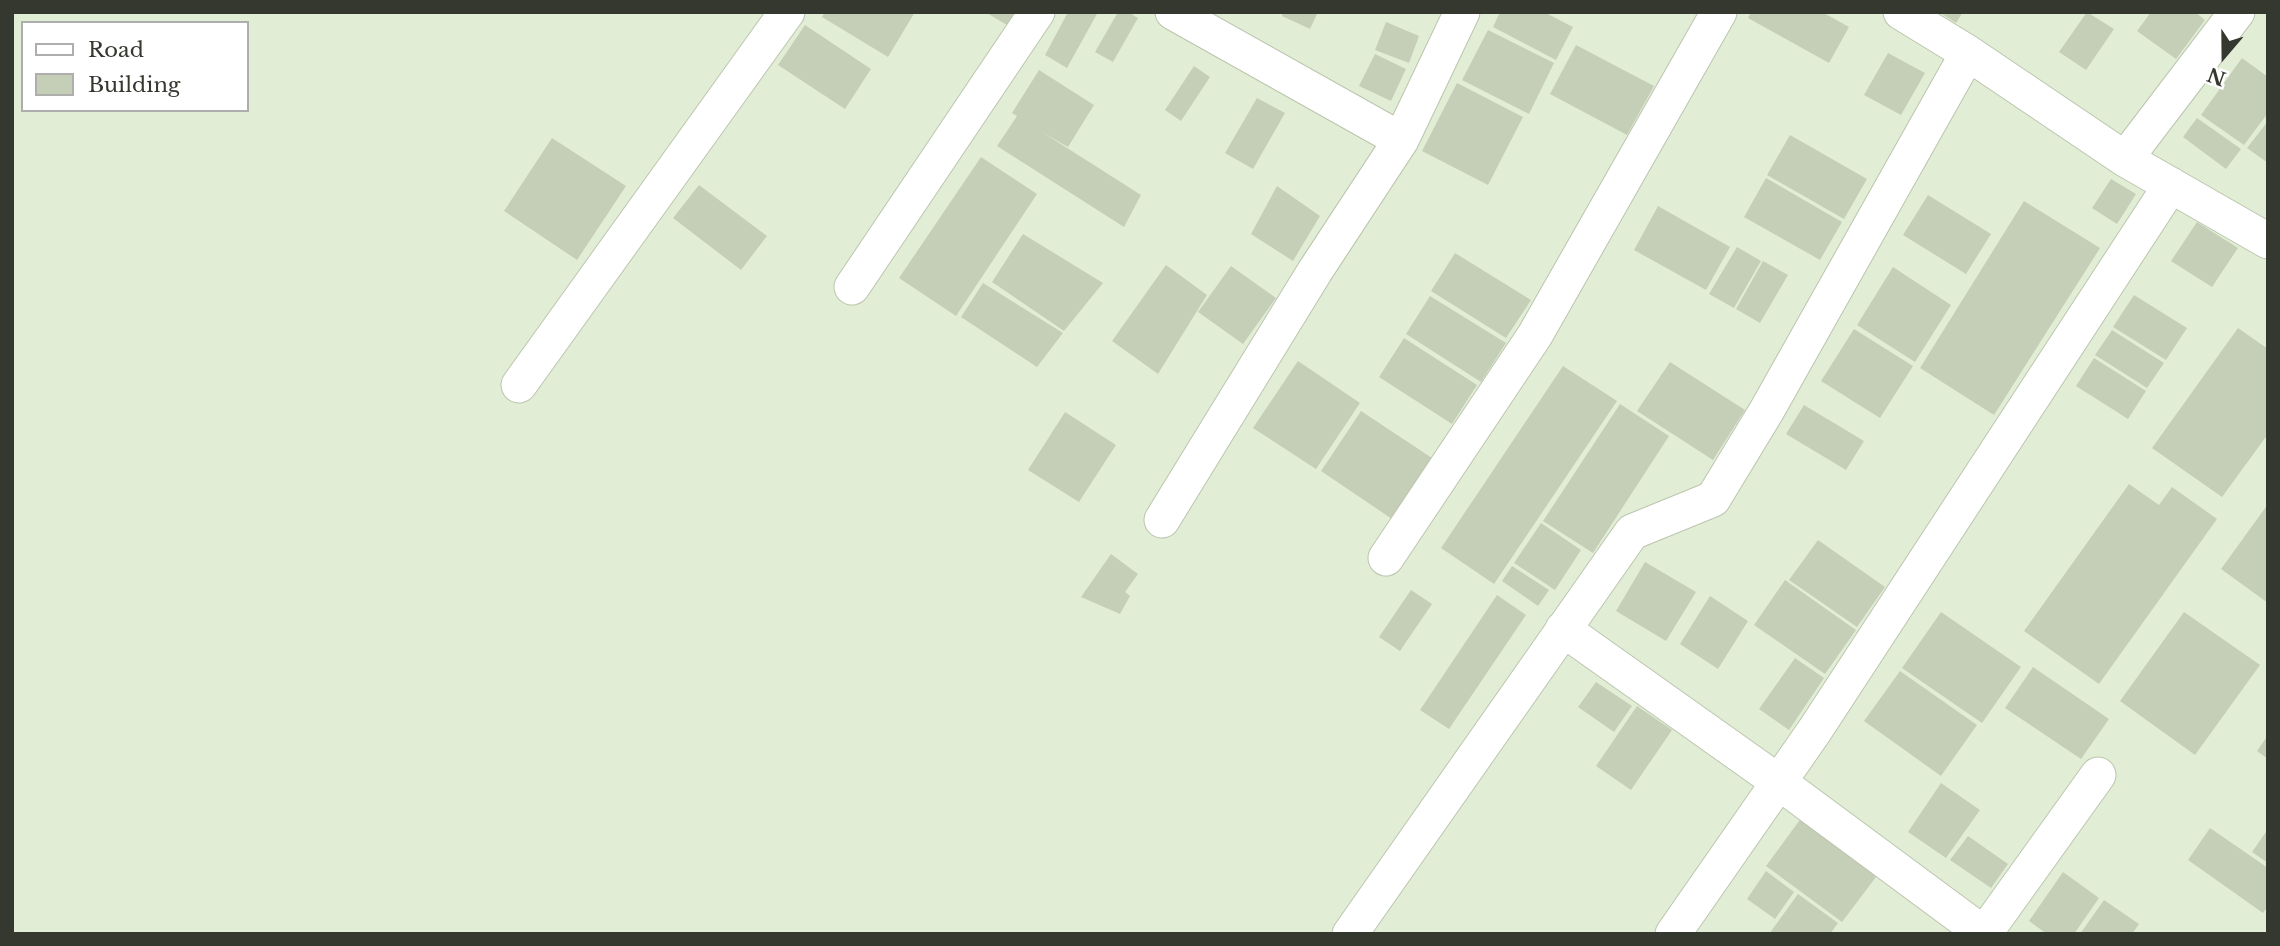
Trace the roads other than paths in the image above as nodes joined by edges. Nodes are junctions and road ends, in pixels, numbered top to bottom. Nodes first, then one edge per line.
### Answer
1 (787, 12) edge
2 (1037, 12) edge
3 (1173, 12) edge
4 (1462, 12) edge
5 (1718, 12) edge
6 (1901, 12) edge
7 (2237, 12) edge
8 (1968, 53) junction
9 (1401, 140) junction
10 (2125, 159) junction
11 (2171, 185) junction
12 (2268, 241) edge
13 (852, 287) dead end
14 (519, 385) dead end
15 (1162, 520) dead end
16 (1386, 558) dead end
17 (1563, 629) junction
18 (2098, 775) dead end
19 (1780, 783) junction
20 (1350, 934) edge
21 (1673, 934) edge
22 (1984, 934) edge

1 - 14 street
2 - 13 street
3 - 9 street
4 - 9 street
5 - 16 street
6 - 8 street
7 - 10 street
8 - 10 street
8 - 17 street
9 - 15 street
10 - 11 street
11 - 12 street
11 - 19 street
17 - 19 street
17 - 20 street
18 - 22 street
19 - 21 street
19 - 22 street

